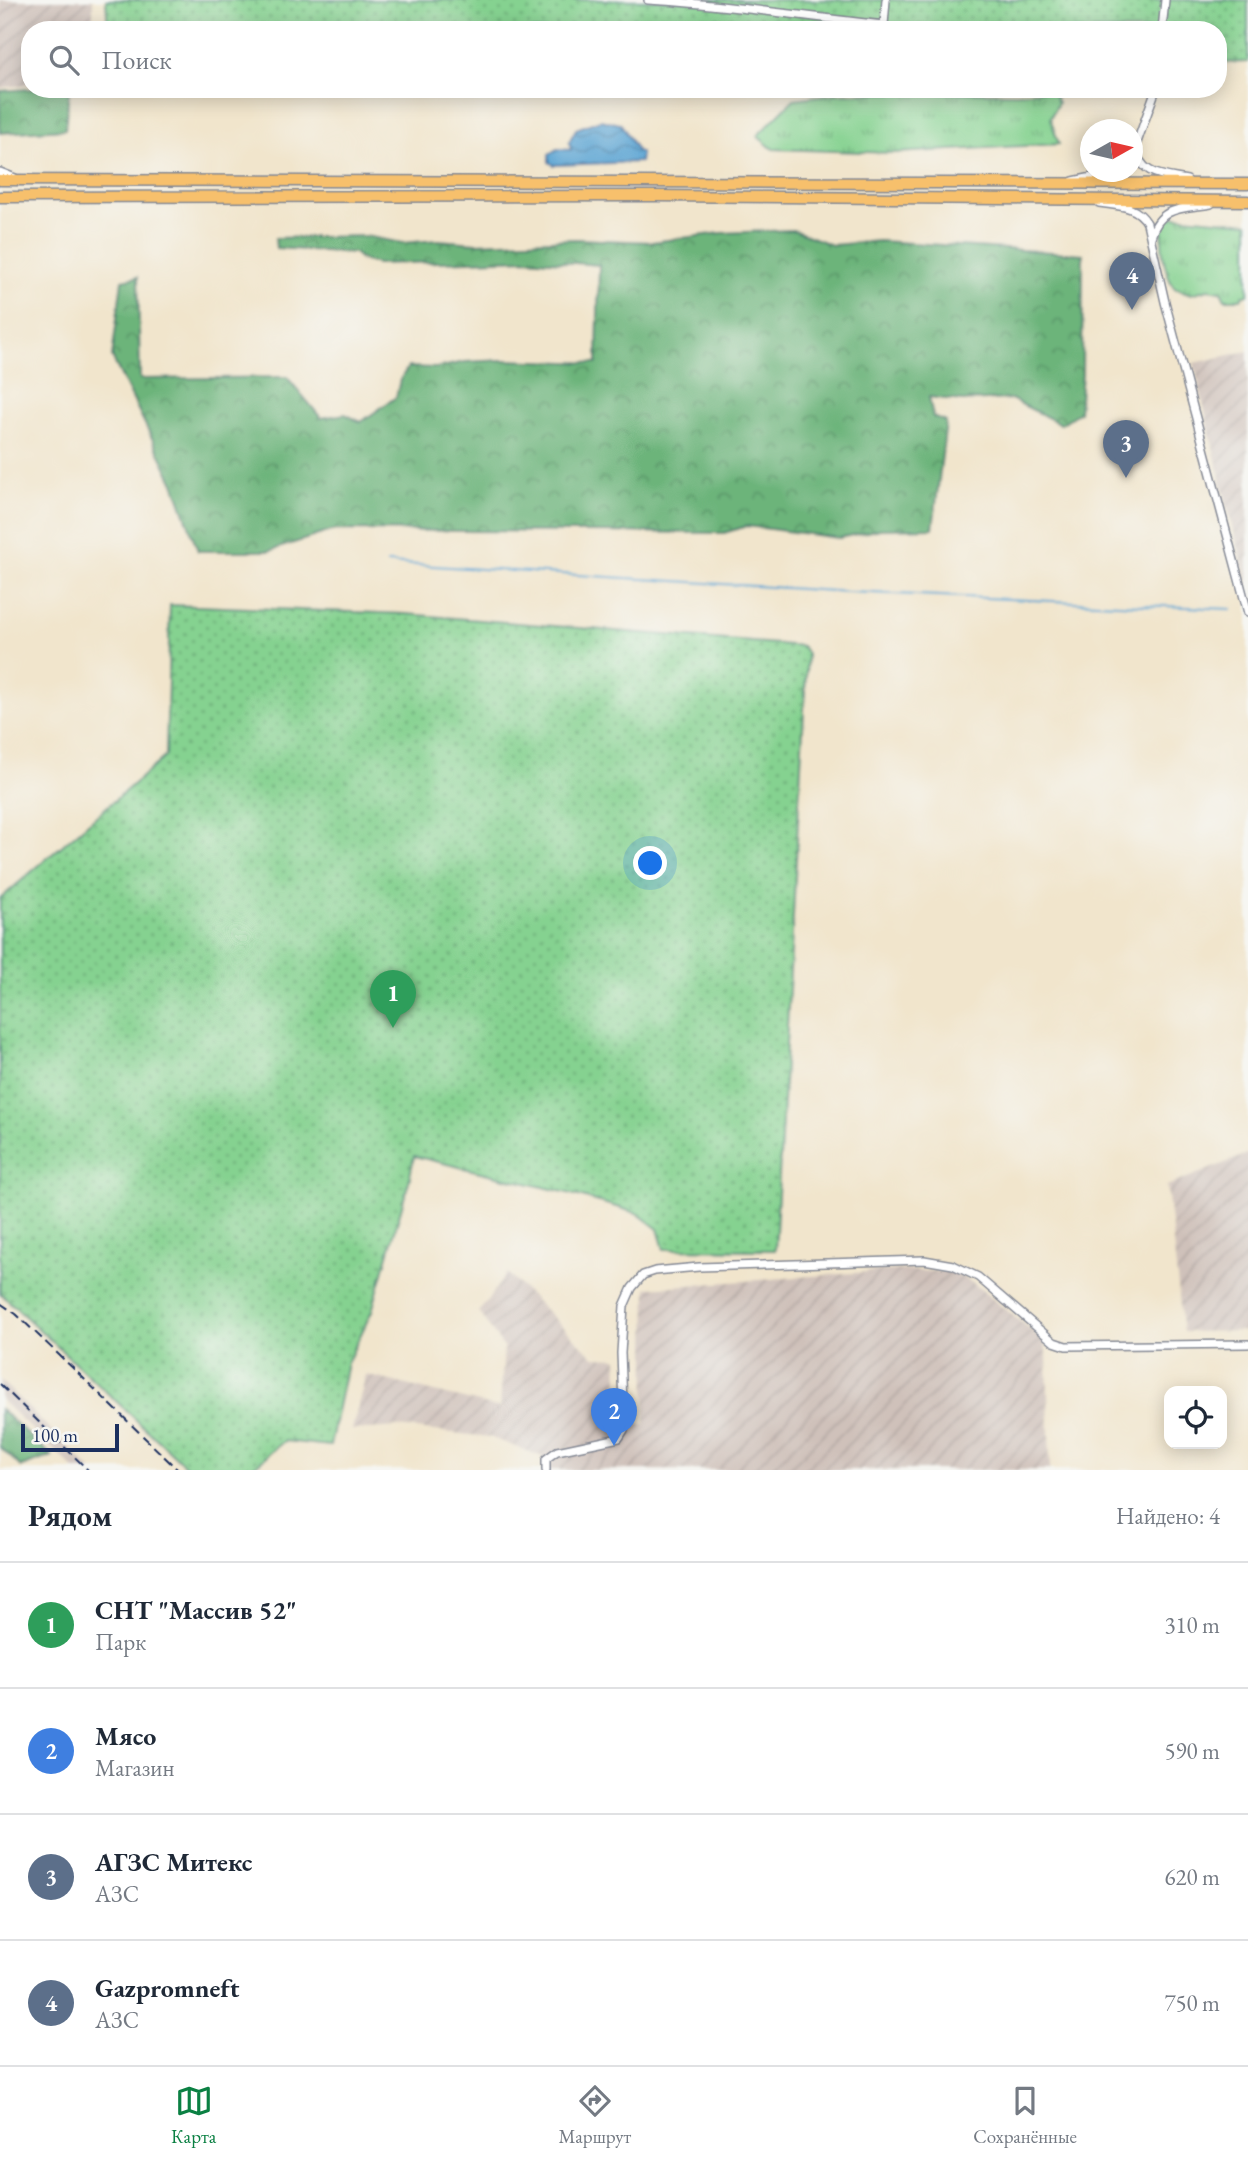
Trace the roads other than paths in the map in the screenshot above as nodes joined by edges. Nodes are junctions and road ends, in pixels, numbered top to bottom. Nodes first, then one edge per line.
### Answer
1 (648, 0) edge
2 (886, 0) edge
3 (1165, 0) edge
4 (843, 21) edge
5 (884, 21) edge
6 (1163, 21) edge
7 (1153, 98) edge
8 (1143, 124) edge
9 (1143, 164) edge
10 (0, 172) edge
11 (19, 179) junction
12 (0, 180) edge
13 (1080, 180) edge
14 (1063, 183) junction
15 (1204, 184) junction
16 (1248, 184) edge
17 (0, 197) edge
18 (1076, 199) junction
19 (1229, 201) junction
20 (1248, 201) edge
21 (1151, 238) junction
22 (1248, 613) edge
23 (1248, 1344) edge
24 (546, 1470) edge

1 - 4 street
2 - 5 street
3 - 6 street
7 - 8 street
9 - 15 street
10 - 11 street
11 - 12 highway
11 - 14 highway
13 - 14 street
14 - 15 highway
15 - 16 highway
17 - 18 highway
18 - 19 highway
18 - 21 street
19 - 20 highway
19 - 21 street
21 - 22 street
23 - 24 street

